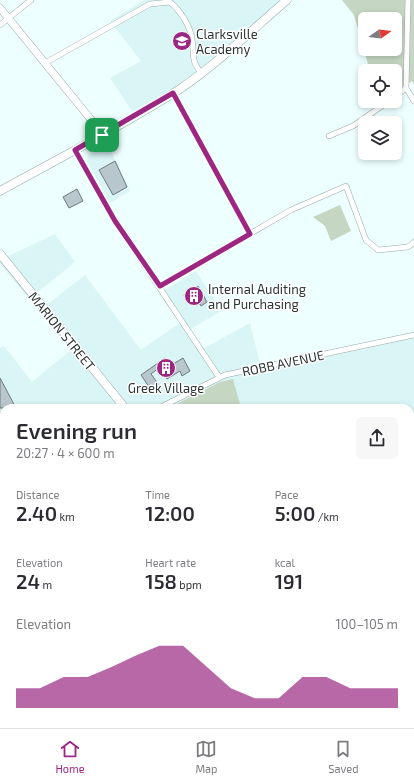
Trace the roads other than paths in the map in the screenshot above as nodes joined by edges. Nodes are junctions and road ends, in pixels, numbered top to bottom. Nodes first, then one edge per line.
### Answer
1 (31, 0) edge
2 (288, 0) edge
3 (408, 0) edge
4 (0, 8) edge
5 (8, 18) junction
6 (0, 25) edge
7 (46, 63) junction
8 (201, 73) junction
9 (406, 88) junction
10 (402, 91) edge
11 (173, 93) junction
12 (414, 101) edge
13 (379, 108) edge
14 (102, 135) junction
15 (329, 136) dead end
16 (75, 150) junction
17 (0, 191) edge
18 (250, 234) junction
19 (414, 242) edge
20 (0, 254) edge
21 (160, 286) junction
22 (414, 335) edge
23 (220, 377) junction
24 (122, 404) edge
25 (167, 404) edge

1 - 5 street
2 - 8 main road
3 - 9 street
4 - 5 main road
5 - 6 street
5 - 7 main road
7 - 8 street
7 - 14 main road
8 - 11 main road
9 - 10 street
9 - 12 street
11 - 14 main road
11 - 18 street
13 - 15 street
14 - 16 main road
16 - 17 main road
16 - 21 street
18 - 19 street
18 - 21 street
20 - 24 main road, MARION STREET
21 - 23 street
22 - 23 street, ROBB AVENUE
23 - 25 street, ROBB AVENUE

